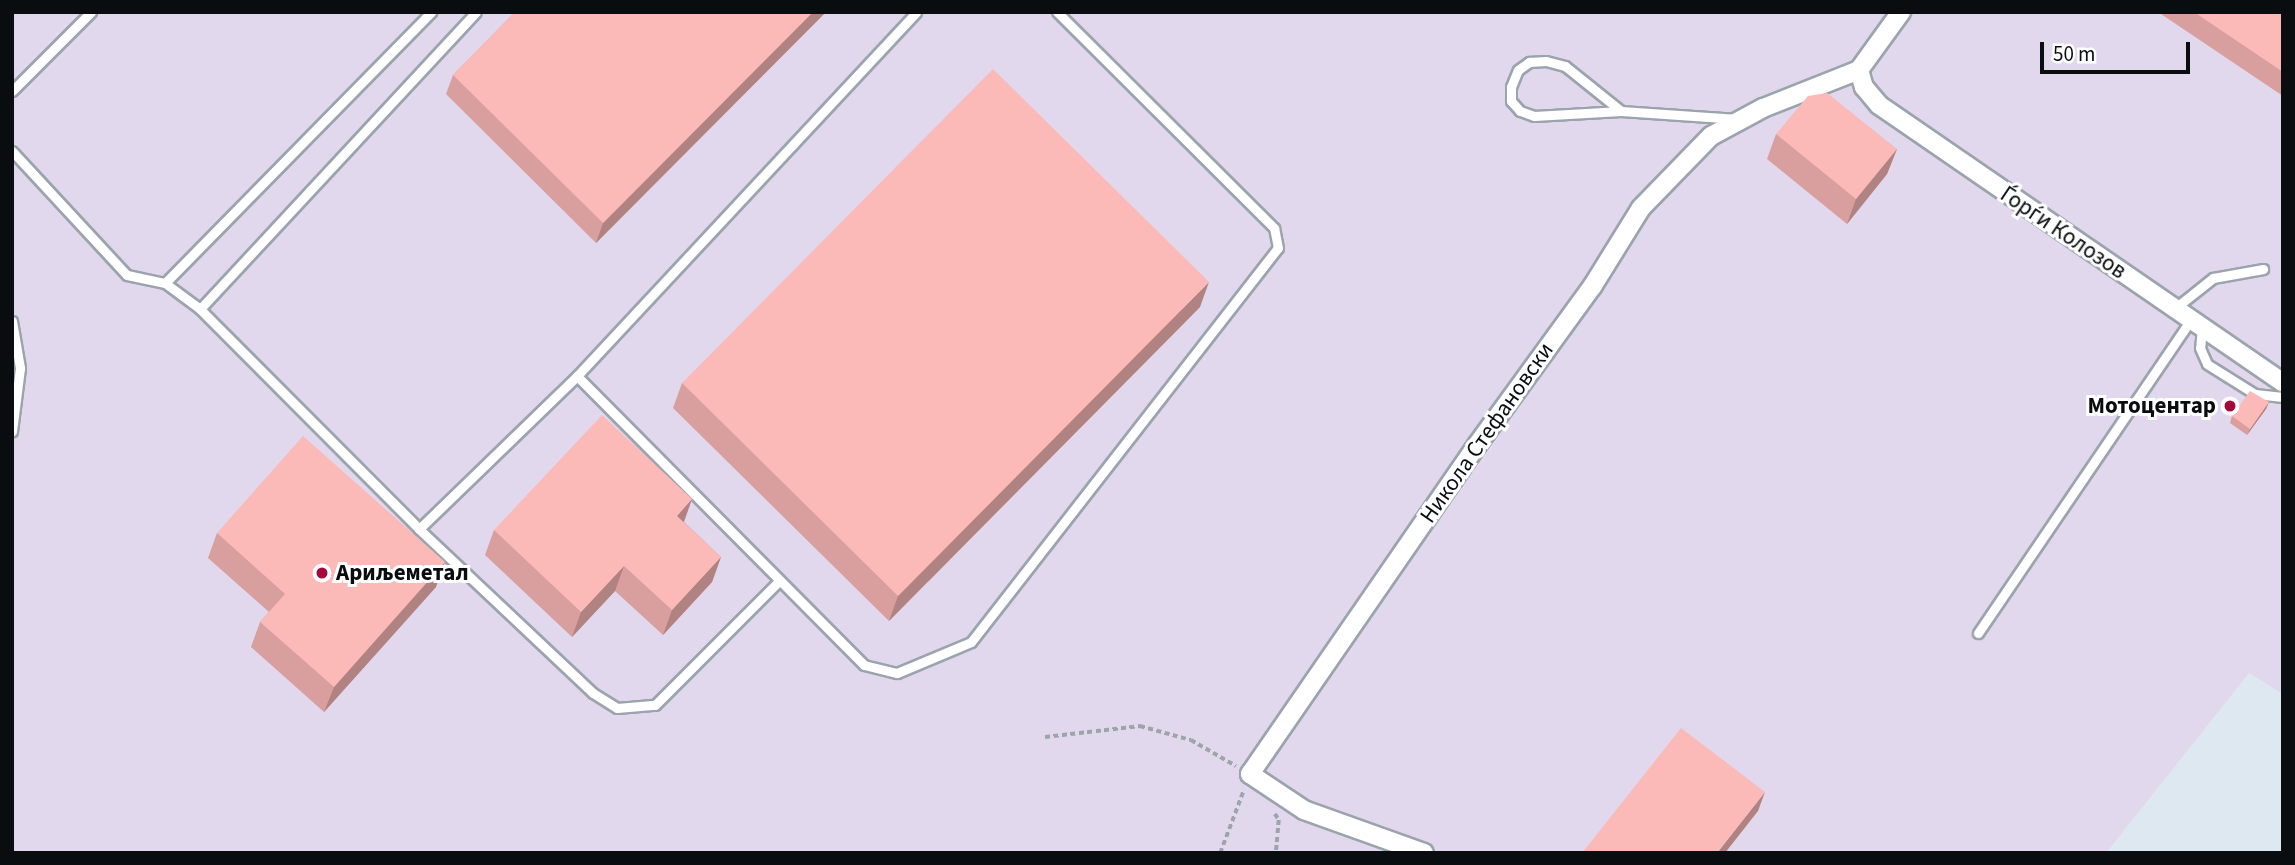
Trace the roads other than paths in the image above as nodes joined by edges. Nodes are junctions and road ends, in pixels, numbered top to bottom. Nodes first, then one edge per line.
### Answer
1 (91, 12) edge
2 (431, 12) edge
3 (476, 12) edge
4 (916, 12) edge
5 (1057, 12) edge
6 (1901, 12) edge
7 (1858, 70) junction
8 (12, 91) edge
9 (1621, 111) junction
10 (1743, 119) junction
11 (12, 151) edge
12 (2263, 269) dead end
13 (165, 283) junction
14 (200, 309) junction
15 (2174, 309) junction
16 (12, 321) edge
17 (2196, 323) junction
18 (577, 376) junction
19 (2283, 383) edge
20 (2283, 397) edge
21 (12, 431) edge
22 (419, 529) junction
23 (777, 583) junction
24 (1978, 633) dead end
25 (1424, 853) edge

1 - 8 lane
2 - 13 lane
3 - 14 lane
4 - 18 lane
5 - 23 lane
6 - 7 street
7 - 10 street, Никола Стефановски
7 - 15 street, Ѓорѓи Колозов
9 - 9 lane
9 - 10 lane
10 - 25 street, Никола Стефановски
11 - 13 lane
12 - 15 lane
13 - 14 lane
14 - 22 lane
15 - 17 street, Ѓорѓи Колозов
16 - 21 lane
17 - 19 street, Ѓорѓи Колозов
17 - 20 lane
17 - 24 lane
18 - 22 lane
18 - 23 lane
22 - 23 lane

